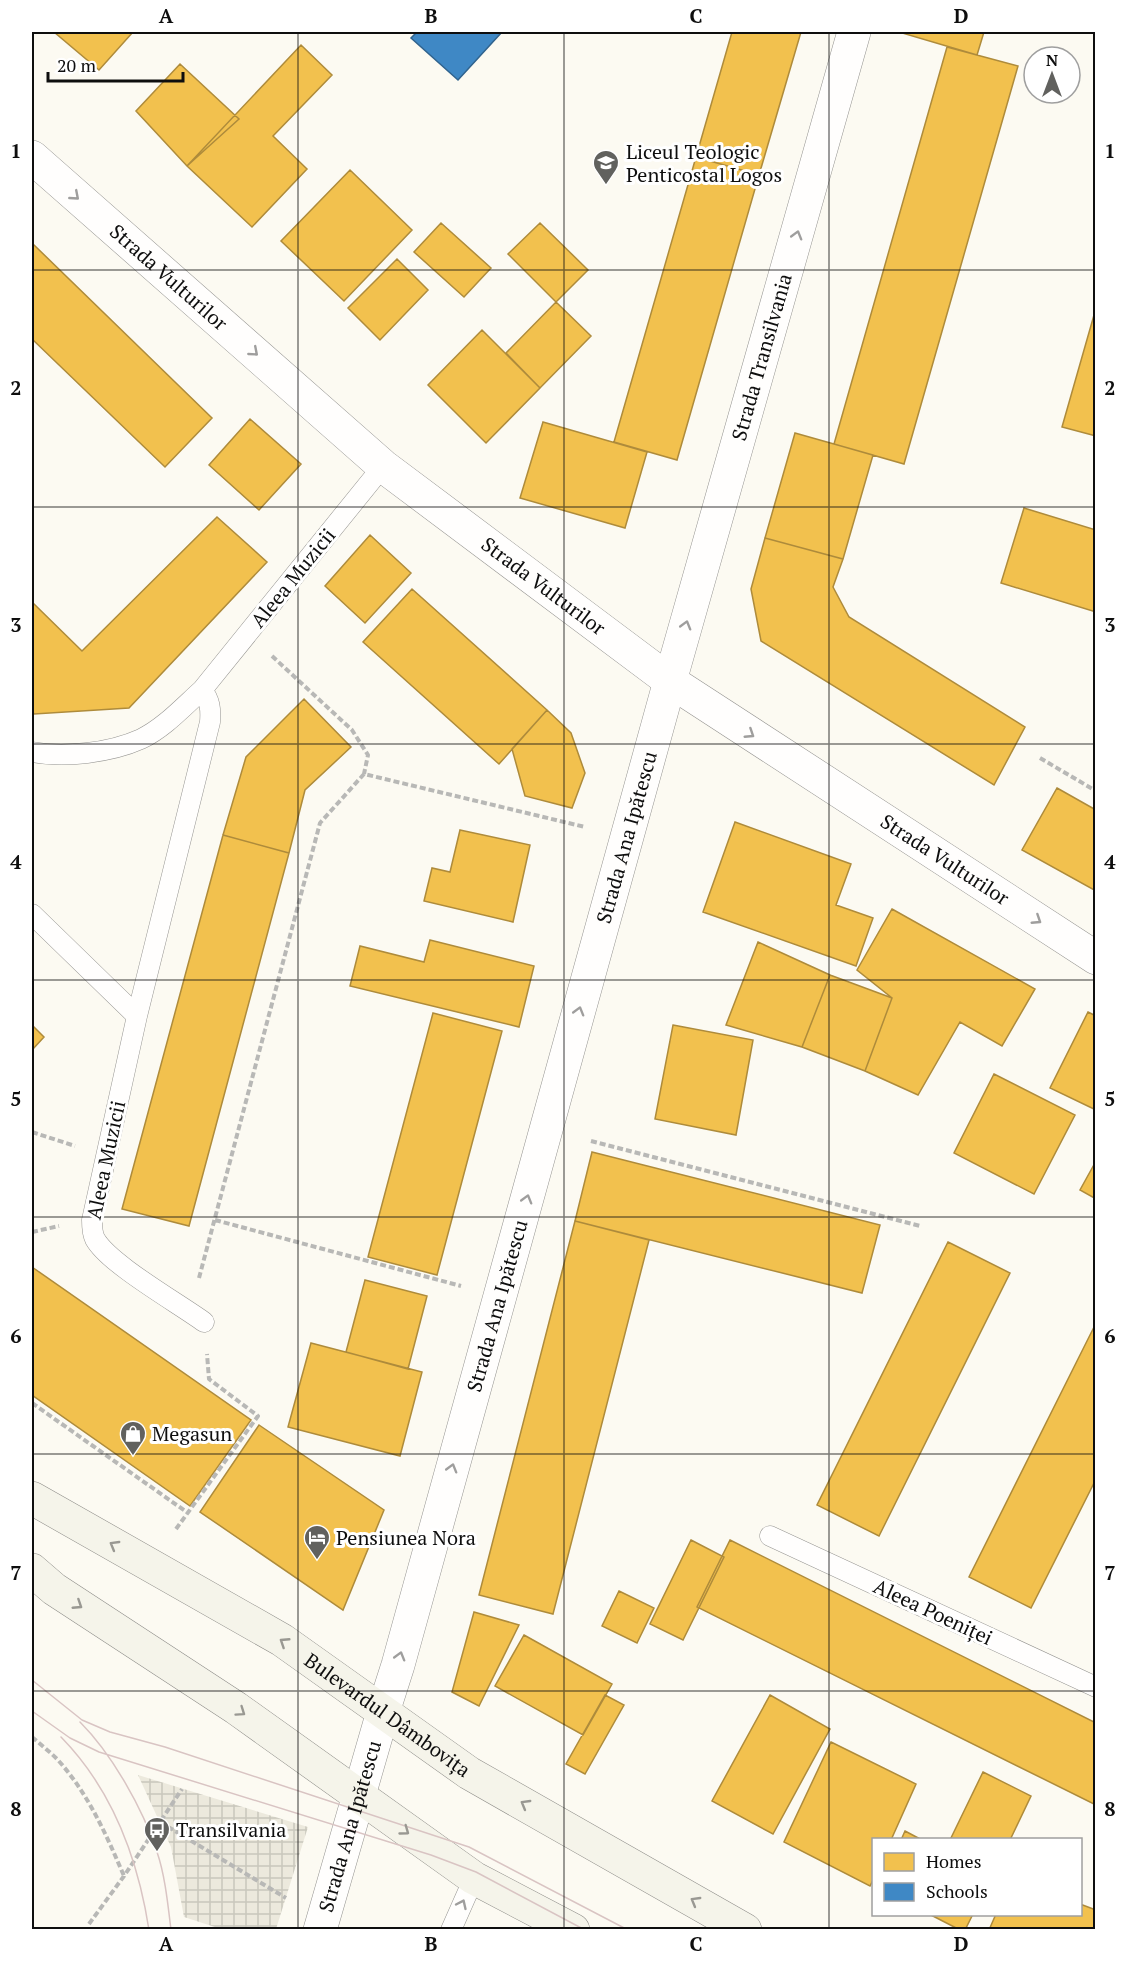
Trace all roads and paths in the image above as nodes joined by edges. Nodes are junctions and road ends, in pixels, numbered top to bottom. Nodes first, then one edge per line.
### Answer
1 (854, 32) edge
2 (32, 157) edge
3 (383, 466) junction
4 (247, 634) junction
5 (670, 681) junction
6 (202, 690) junction
7 (32, 752) edge
8 (1040, 758) dead end
9 (364, 774) junction
10 (1095, 791) edge
11 (585, 827) dead end
12 (32, 914) edge
13 (1095, 958) edge
14 (137, 1016) junction
15 (32, 1132) edge
16 (591, 1141) dead end
17 (106, 1156) junction
18 (215, 1220) junction
19 (920, 1226) dead end
20 (465, 1287) dead end
21 (197, 1317) junction
22 (32, 1403) edge
23 (32, 1498) edge
24 (188, 1513) junction
25 (176, 1529) dead end
26 (770, 1536) dead end
27 (32, 1570) edge
28 (1095, 1687) edge
29 (383, 1712) junction
30 (32, 1737) edge
31 (183, 1789) dead end
32 (358, 1796) junction
33 (160, 1822) junction
34 (124, 1876) junction
35 (474, 1878) junction
36 (286, 1898) dead end
37 (89, 1924) dead end
38 (320, 1929) edge
39 (451, 1929) edge
40 (573, 1929) edge
41 (746, 1929) edge

5 -> 1 street, Strada Transilvania
2 -> 3 street, Strada Vulturilor
3 - 4 lane, Aleea Muzicii
3 - 5 street, Strada Vulturilor
4 - 6 lane, Aleea Muzicii
4 - 9 path
5 -> 13 street, Strada Vulturilor
29 -> 5 street, Strada Ana Ipătescu
6 - 7 lane, Aleea Muzicii
6 - 14 lane, Aleea Muzicii
8 - 10 path
9 - 11 path
9 - 18 path
12 - 14 lane
14 - 17 lane, Aleea Muzicii
15 - 17 path
16 - 19 path
17 - 21 lane, Aleea Muzicii
18 - 20 path
18 - 21 path
21 - 24 path
22 - 24 path
29 -> 23 main road, Bulevardul Dâmbovița
24 - 25 path
26 - 28 lane, Aleea Poeniței
27 -> 32 main road
29 - 32 street, Strada Ana Ipătescu
41 -> 29 main road, Bulevardul Dâmbovița
30 - 34 path
31 - 33 path
32 -> 35 main road
32 - 38 street, Strada Ana Ipătescu
33 - 34 path
33 - 36 path
34 - 37 path
39 -> 35 lane
35 - 40 main road

